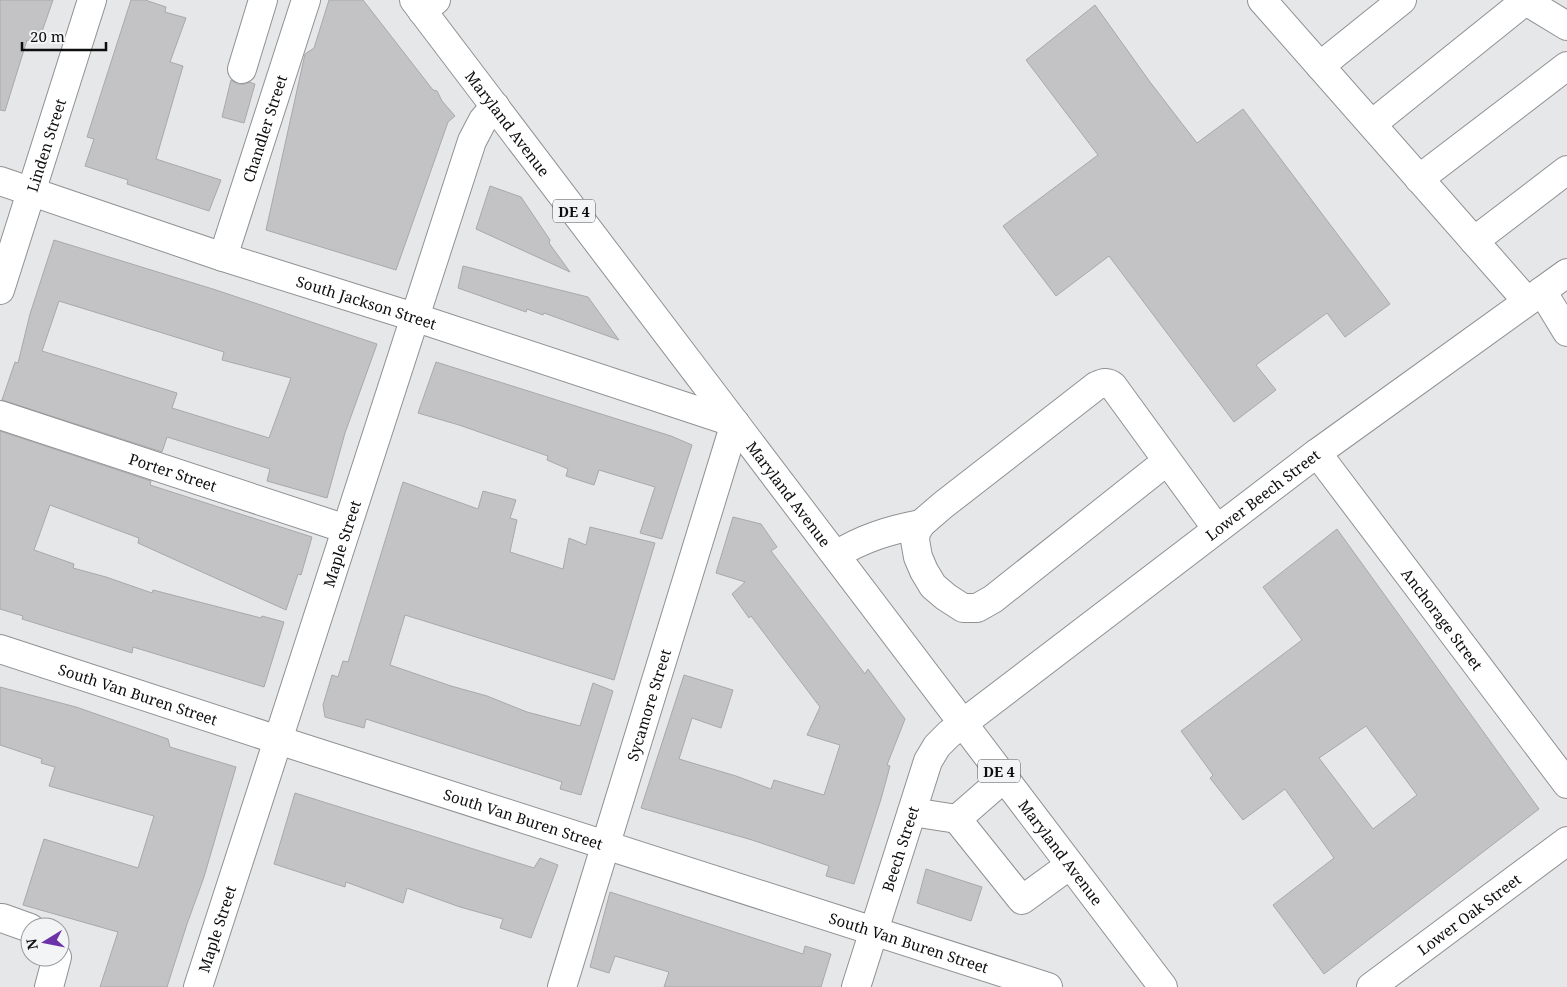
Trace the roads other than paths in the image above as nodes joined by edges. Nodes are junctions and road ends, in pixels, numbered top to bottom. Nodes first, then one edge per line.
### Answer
1 (92, 0) edge
2 (263, 0) edge
3 (306, 0) edge
4 (1402, 0) edge
5 (1525, 0) edge
6 (1271, 3) edge
7 (424, 4) edge
8 (1567, 26) edge
9 (1320, 66) junction
10 (1567, 66) edge
11 (242, 69) dead end
12 (495, 106) junction
13 (1372, 124) junction
14 (1567, 170) edge
15 (1419, 179) junction
16 (0, 181) edge
17 (32, 191) junction
18 (1474, 241) junction
19 (223, 257) junction
20 (1567, 272) edge
21 (0, 290) edge
22 (1534, 296) junction
23 (414, 317) junction
24 (1567, 332) edge
25 (0, 415) edge
26 (735, 423) junction
27 (1317, 453) junction
28 (1168, 462) junction
29 (921, 524) junction
30 (346, 528) junction
31 (1217, 530) junction
32 (836, 555) junction
33 (0, 649) edge
34 (963, 724) junction
35 (278, 740) junction
36 (1004, 778) junction
37 (1567, 784) edge
38 (912, 812) junction
39 (957, 819) junction
40 (1567, 841) edge
41 (606, 845) junction
42 (1070, 865) junction
43 (2, 918) dead end
44 (20, 924) edge
45 (874, 931) junction
46 (54, 967) edge
47 (49, 987) edge
48 (198, 987) edge
49 (562, 987) edge
50 (856, 987) edge
51 (1048, 987) edge
52 (1163, 987) edge
53 (1371, 987) edge

1 - 17 street, Linden Street
2 - 11 street
3 - 19 street, Chandler Street
4 - 9 street
5 - 8 street
5 - 13 street
6 - 9 street
7 - 12 street, Maryland Avenue / DE 4
9 - 13 street
10 - 15 street
12 - 23 street, Maple Street
12 - 26 street, Maryland Avenue / DE 4
13 - 15 street
14 - 18 street
15 - 18 street
16 - 17 street, South Jackson Street
17 - 19 street, South Jackson Street
17 - 21 street, Linden Street
18 - 22 street
19 - 23 street, South Jackson Street
20 - 22 street, Lower Beech Street
22 - 24 street
22 - 27 street, Lower Beech Street
23 - 26 street, South Jackson Street
23 - 30 street, Maple Street
25 - 30 street, Porter Street
26 - 32 street, Maryland Avenue / DE 4
26 - 41 street, Sycamore Street
27 - 31 street, Lower Beech Street
27 - 37 street, Anchorage Street
28 - 29 street
28 - 29 street
28 - 31 street
29 - 32 street
30 - 35 street, Maple Street
31 - 34 street, Lower Beech Street
32 - 34 street, Maryland Avenue / DE 4
33 - 35 street, South Van Buren Street
34 - 36 street, Maryland Avenue / DE 4
34 - 38 street, Beech Street
35 - 41 street, South Van Buren Street
35 - 48 street, Maple Street
36 - 39 street
36 - 42 street, Maryland Avenue / DE 4
38 - 39 street
38 - 45 street, Beech Street
39 - 42 street
40 - 53 street, Lower Oak Street
41 - 45 street, South Van Buren Street
41 - 49 street, Sycamore Street
42 - 52 street, Maryland Avenue / DE 4
43 - 44 street
45 - 50 street, Beech Street
45 - 51 street, South Van Buren Street
46 - 47 street

